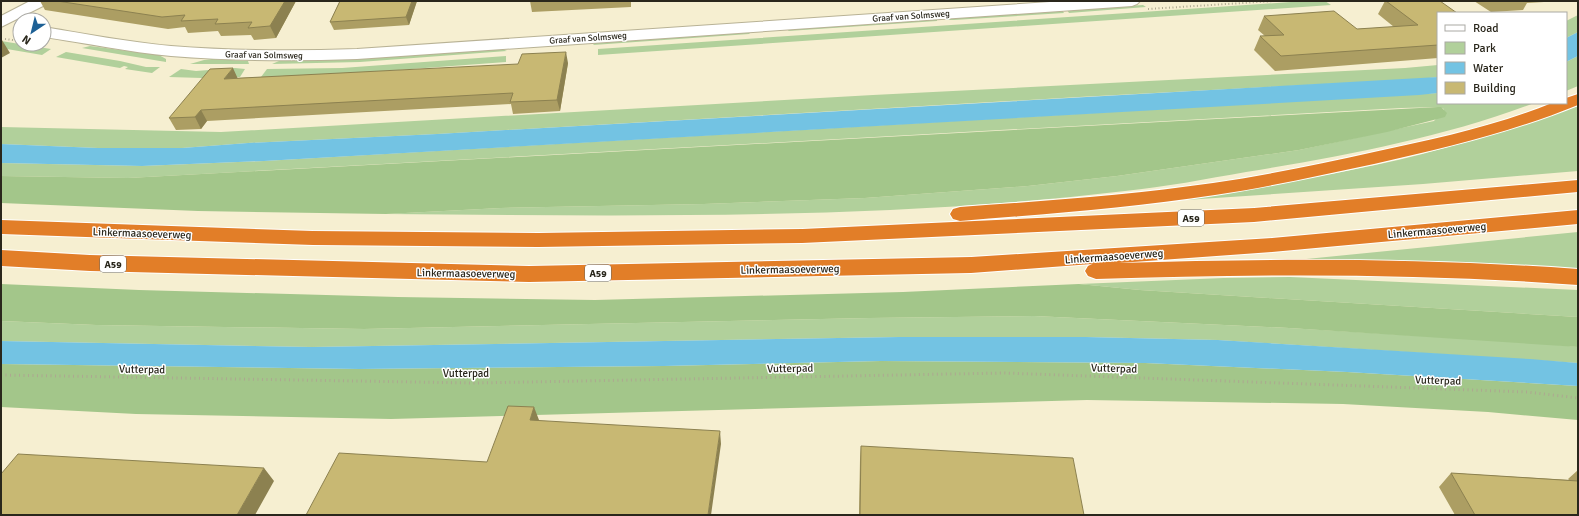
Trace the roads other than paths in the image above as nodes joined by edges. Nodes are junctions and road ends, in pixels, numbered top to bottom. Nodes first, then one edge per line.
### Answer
1 (42, 1) edge
2 (1132, 1) edge
3 (1061, 3) edge
4 (1, 24) edge
5 (12, 26) edge
6 (52, 33) edge
7 (1578, 99) edge
8 (1567, 103) edge
9 (1564, 104) edge
10 (1578, 186) edge
11 (1578, 217) edge
12 (1, 227) edge
13 (802, 236) junction
14 (1, 258) edge
15 (972, 265) junction
16 (1578, 277) edge

1 - 4 street
2 - 3 street, Graaf van Solmsweg
3 - 6 street, Graaf van Solmsweg
4 - 5 street
7 - 8 highway, A59
9 - 13 highway, A59
10 - 13 highway, Linkermaasoeverweg / A59
11 - 15 highway, Linkermaasoeverweg / A59
12 - 13 highway, Linkermaasoeverweg / A59
14 - 15 highway, Linkermaasoeverweg / A59
15 - 16 highway, A59

